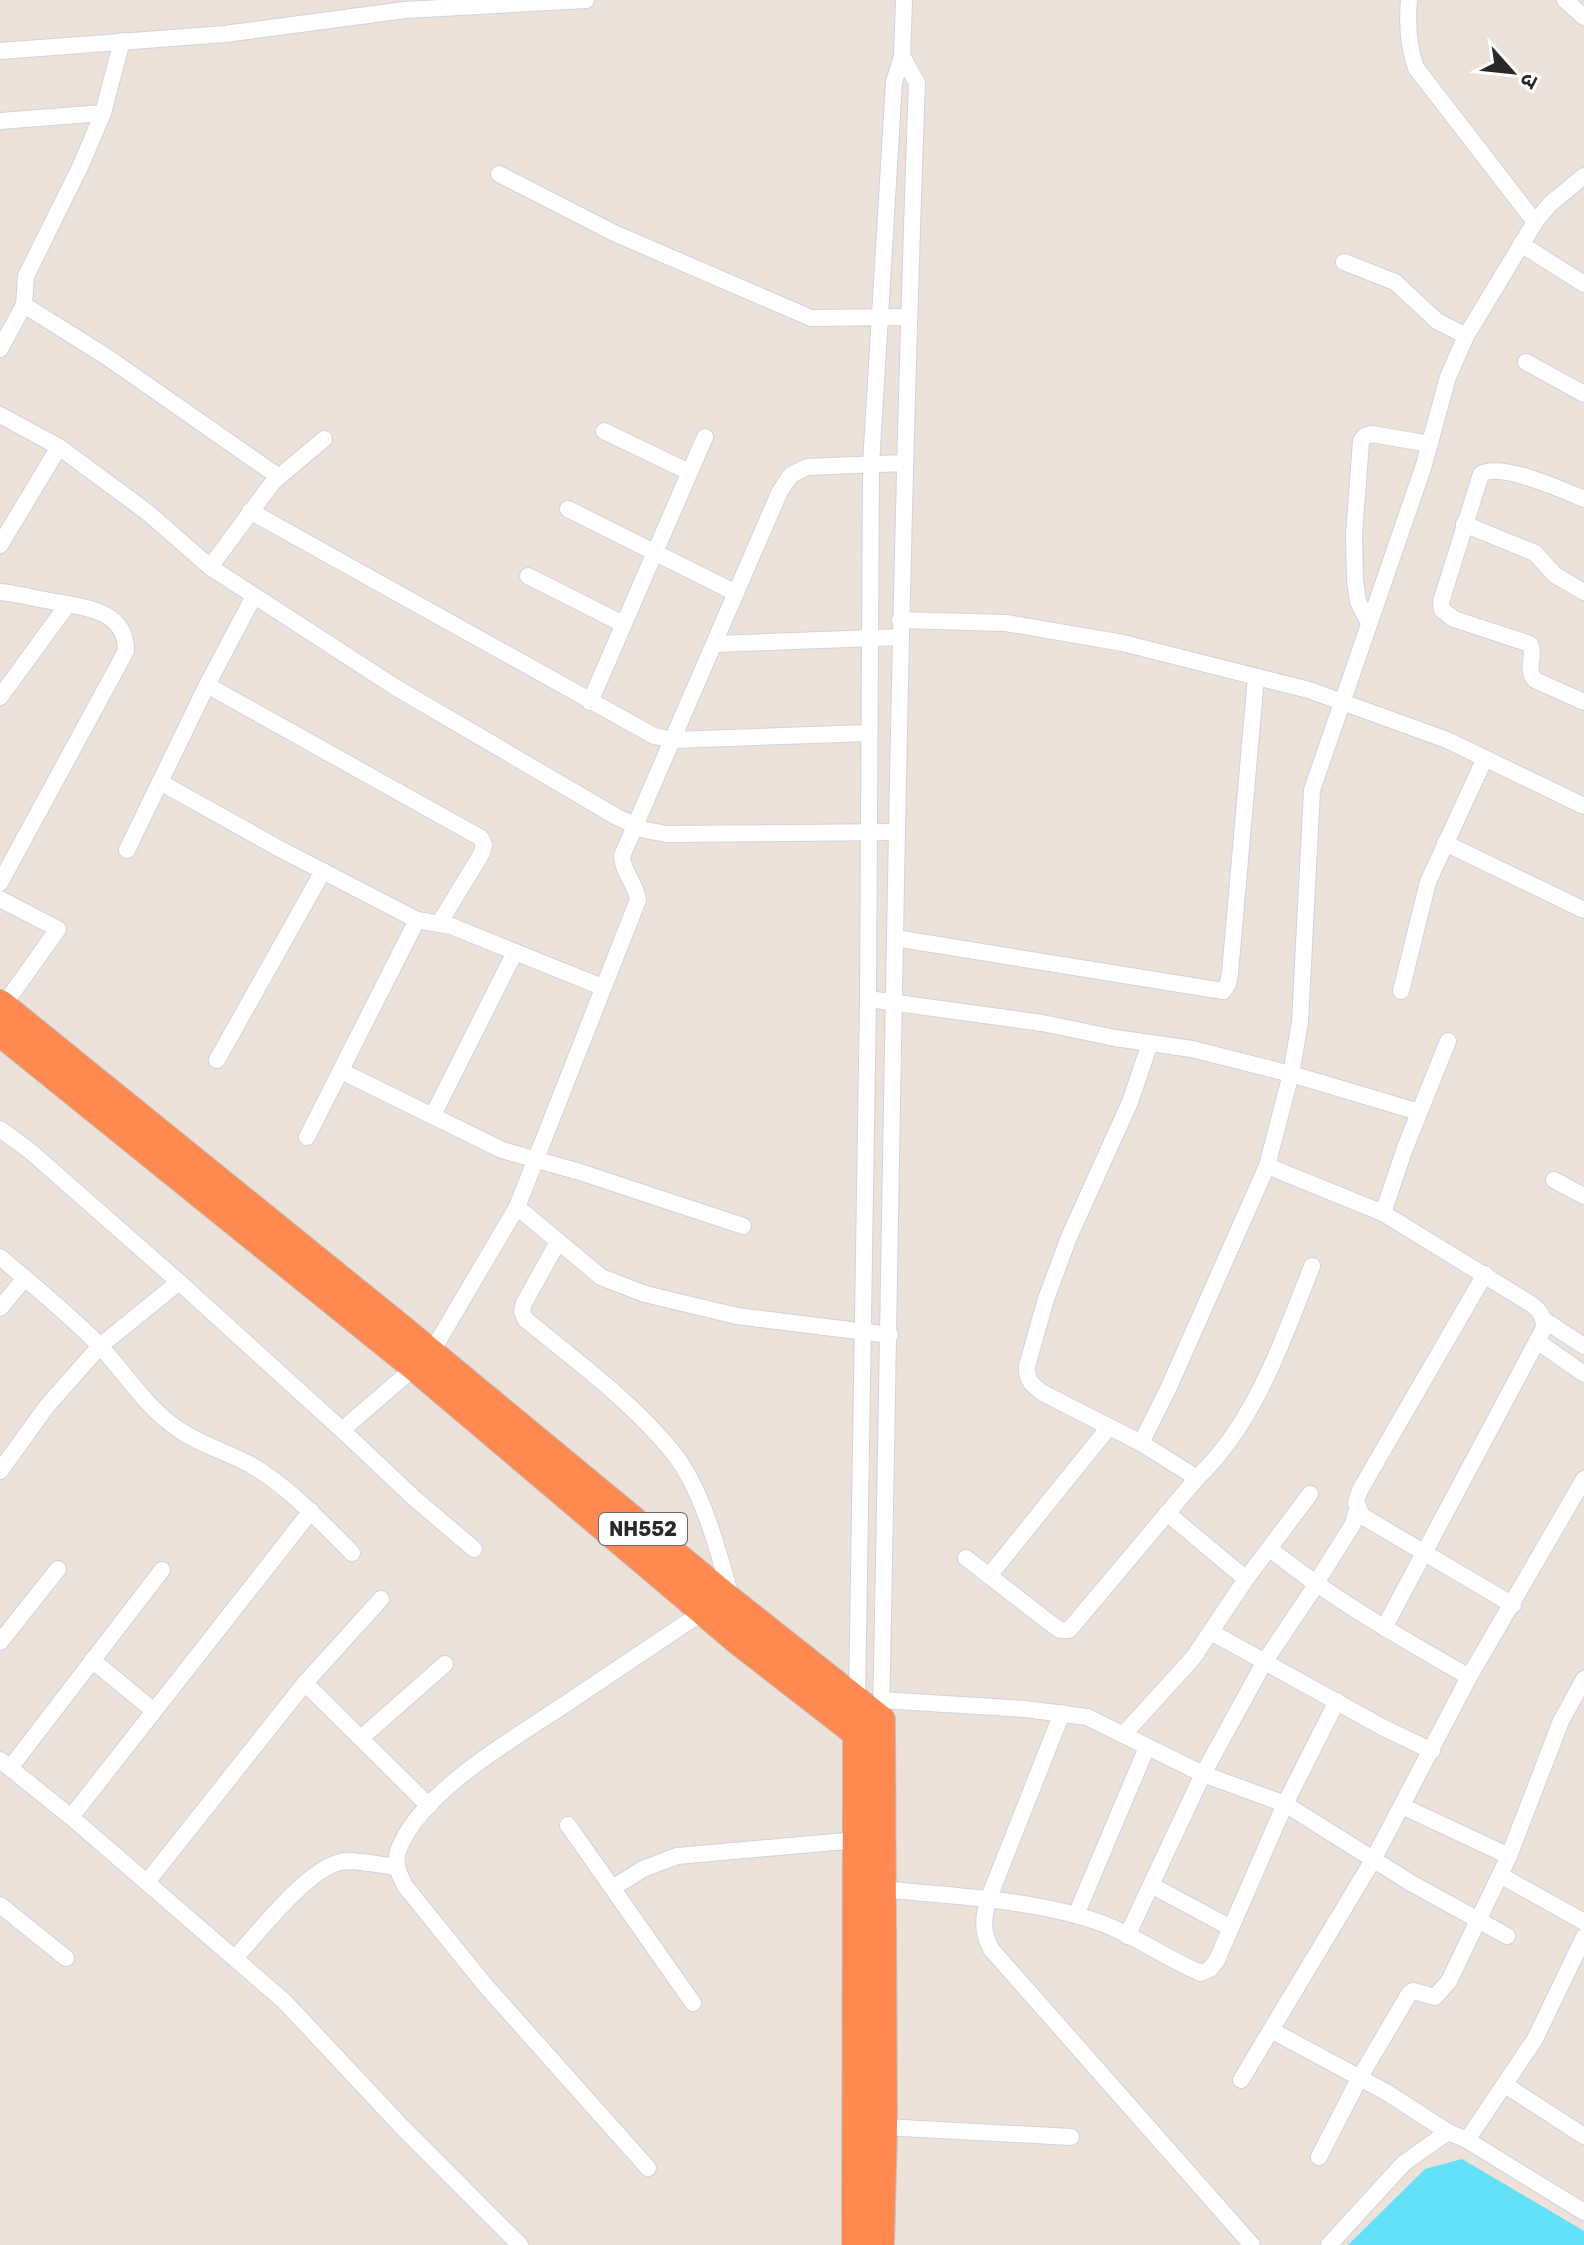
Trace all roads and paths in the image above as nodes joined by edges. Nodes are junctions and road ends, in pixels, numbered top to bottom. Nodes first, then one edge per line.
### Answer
1 (586, 0) edge
2 (904, 0) edge
3 (1409, 0) edge
4 (1565, 0) edge
5 (1584, 17) edge
6 (122, 41) junction
7 (0, 51) edge
8 (902, 56) junction
9 (103, 113) junction
10 (0, 121) edge
11 (499, 174) dead end
12 (1584, 176) edge
13 (1535, 222) junction
14 (1521, 244) junction
15 (1344, 262) dead end
16 (1584, 284) edge
17 (24, 305) junction
18 (908, 317) junction
19 (880, 318) junction
20 (1466, 336) junction
21 (0, 349) edge
22 (1526, 362) dead end
23 (1584, 394) edge
24 (0, 415) edge
25 (604, 431) dead end
26 (705, 437) dead end
27 (324, 439) dead end
28 (1430, 444) junction
29 (59, 447) junction
30 (904, 463) junction
31 (871, 465) junction
32 (689, 472) junction
33 (279, 477) junction
34 (1584, 499) edge
35 (568, 509) dead end
36 (250, 511) junction
37 (1464, 524) junction
38 (0, 545) edge
39 (653, 552) junction
40 (210, 567) junction
41 (528, 576) dead end
42 (0, 592) edge
43 (1584, 592) edge
44 (736, 593) junction
45 (254, 596) junction
46 (68, 604) junction
47 (1368, 621) junction
48 (623, 624) junction
49 (900, 628) junction
50 (868, 638) junction
51 (715, 644) junction
52 (1256, 677) junction
53 (207, 685) junction
54 (0, 697) edge
55 (1341, 701) junction
56 (590, 702) junction
57 (1584, 702) edge
58 (868, 733) junction
59 (674, 740) junction
60 (1485, 758) junction
61 (160, 782) junction
62 (1584, 806) edge
63 (634, 825) junction
64 (870, 832) junction
65 (897, 832) junction
66 (1445, 843) junction
67 (127, 850) dead end
68 (323, 871) junction
69 (0, 883) edge
70 (0, 899) edge
71 (1584, 910) edge
72 (417, 920) junction
73 (440, 922) junction
74 (895, 938) junction
75 (515, 952) junction
76 (602, 987) junction
77 (1401, 991) dead end
78 (868, 999) junction
79 (893, 1001) junction
80 (1, 1014) edge
81 (1448, 1041) dead end
82 (1150, 1043) junction
83 (217, 1060) dead end
84 (341, 1071) junction
85 (1291, 1074) junction
86 (1419, 1112) junction
87 (433, 1115) junction
88 (0, 1129) edge
89 (307, 1137) dead end
90 (534, 1161) junction
91 (1267, 1166) junction
92 (1554, 1180) dead end
93 (1584, 1196) edge
94 (517, 1207) junction
95 (1383, 1213) junction
96 (743, 1226) dead end
97 (558, 1242) junction
98 (0, 1257) edge
99 (1312, 1266) dead end
100 (1485, 1274) junction
101 (25, 1278) junction
102 (179, 1282) junction
103 (0, 1308) edge
104 (1544, 1320) junction
105 (863, 1332) junction
106 (890, 1335) junction
107 (1537, 1341) junction
108 (100, 1346) junction
109 (1584, 1346) edge
110 (423, 1360) junction
111 (1584, 1374) edge
112 (1109, 1427) junction
113 (342, 1430) junction
114 (1141, 1443) junction
115 (0, 1471) edge
116 (1197, 1478) junction
117 (1584, 1479) edge
118 (1310, 1494) dead end
119 (1357, 1509) junction
120 (311, 1511) junction
121 (1167, 1513) junction
122 (474, 1549) dead end
123 (1270, 1549) junction
124 (352, 1553) dead end
125 (1425, 1553) junction
126 (966, 1558) dead end
127 (58, 1569) dead end
128 (162, 1570) dead end
129 (989, 1576) junction
130 (1246, 1579) junction
131 (1314, 1584) junction
132 (381, 1599) dead end
133 (732, 1602) junction
134 (1513, 1605) junction
135 (704, 1611) junction
136 (1384, 1628) junction
137 (1211, 1632) junction
138 (0, 1642) edge
139 (92, 1660) junction
140 (1265, 1661) junction
141 (445, 1664) dead end
142 (1469, 1677) junction
143 (1584, 1679) edge
144 (305, 1683) junction
145 (1337, 1701) junction
146 (154, 1711) junction
147 (1062, 1713) junction
148 (869, 1714) junction
149 (1123, 1735) junction
150 (361, 1738) junction
151 (1147, 1747) junction
152 (1432, 1751) junction
153 (5, 1764) edge
154 (1203, 1774) junction
155 (1285, 1804) junction
156 (429, 1806) junction
157 (1402, 1806) junction
158 (71, 1817) junction
159 (568, 1825) dead end
160 (857, 1840) junction
161 (1509, 1856) junction
162 (1373, 1860) junction
163 (396, 1867) junction
164 (1500, 1875) junction
165 (147, 1882) junction
166 (1151, 1885) junction
167 (614, 1887) junction
168 (880, 1889) junction
169 (988, 1900) junction
170 (0, 1905) edge
171 (1076, 1915) junction
172 (1480, 1921) junction
173 (1584, 1922) edge
174 (1231, 1928) junction
175 (1127, 1936) junction
176 (1507, 1936) dead end
177 (1584, 1937) edge
178 (236, 1957) junction
179 (66, 1958) dead end
180 (693, 2003) dead end
181 (1271, 2030) junction
182 (1360, 2077) junction
183 (1241, 2080) dead end
184 (1505, 2085) junction
185 (883, 2127) junction
186 (1448, 2132) junction
187 (1584, 2136) edge
188 (1071, 2137) dead end
189 (1467, 2140) junction
190 (1319, 2157) dead end
191 (648, 2168) dead end
192 (1584, 2212) edge
193 (520, 2245) edge
194 (856, 2245) edge
195 (880, 2245) edge
196 (1252, 2245) edge
197 (1329, 2245) edge

1 - 6 street
2 - 8 street
3 - 13 street
4 - 5 street
6 - 7 street
6 - 9 street
8 - 18 street
8 - 19 street
9 - 10 street
9 - 17 street
11 - 19 street
12 - 13 street
13 - 14 street
14 - 16 street
14 - 20 street
15 - 20 street
17 - 21 street
17 - 33 street
18 - 19 street
18 - 30 street
19 - 31 street
20 - 28 street
22 - 23 street
24 - 29 street
25 - 32 street
26 - 32 street
27 - 33 street
28 - 47 street
28 - 47 street
29 - 38 street
29 - 40 street
30 - 31 street
30 - 49 street
31 - 44 street
31 - 50 street
32 - 39 street
33 - 36 street
34 - 37 street
35 - 39 street
36 - 40 street
36 - 56 street
37 - 43 street
37 - 57 street
39 - 44 street
39 - 48 street
40 - 45 street
41 - 48 street
42 - 46 street
44 - 51 street
45 - 53 street
45 - 63 street
46 - 54 street
46 - 69 street
47 - 55 street
48 - 56 street
49 - 50 street
49 - 52 street
49 - 65 street
50 - 51 street
50 - 58 street
51 - 59 street
52 - 55 street
52 - 74 street
53 - 61 street
53 - 73 street
55 - 60 street
55 - 85 street
56 - 59 street
58 - 59 street
58 - 64 street
59 - 63 street
60 - 62 street
60 - 66 street
61 - 67 street
61 - 68 street
63 - 64 street
63 - 76 street
64 - 65 street
64 - 78 street
65 - 74 street
66 - 71 street
66 - 77 street
68 - 72 street
68 - 83 street
70 - 80 street
72 - 73 street
72 - 84 street
73 - 75 street
74 - 79 street
75 - 76 street
75 - 87 street
76 - 90 street
78 - 79 street
78 - 105 street
79 - 82 street
79 - 106 street
80 - 110 highway, NH552
81 - 86 street
82 - 85 street
82 - 112 street
84 - 87 street
84 - 89 street
85 - 86 street
85 - 91 street
86 - 95 street
87 - 90 street
88 - 102 street
90 - 94 street
90 - 96 street
91 - 95 street
91 - 114 street
92 - 93 street
94 - 97 street
94 - 110 street
95 - 100 street
97 - 105 street
97 - 133 street
98 - 101 street
99 - 116 street
100 - 104 street
100 - 119 street
101 - 103 street
101 - 108 street
102 - 108 street
102 - 113 street
104 - 107 street
104 - 109 street
105 - 106 street
105 - 148 street
106 - 148 street
107 - 111 street
107 - 125 street
108 - 115 street
108 - 120 street
110 - 113 street
110 - 133 highway, NH552
110 - 135 highway, NH552
112 - 114 street
112 - 129 street
113 - 122 street
114 - 116 street
116 - 121 street
117 - 134 street
118 - 123 street
119 - 125 street
119 - 131 street
120 - 124 street
120 - 146 street
121 - 129 street
121 - 130 street
123 - 130 street
123 - 131 street
125 - 134 street
125 - 136 street
126 - 129 street
127 - 138 street
128 - 139 street
130 - 137 street
131 - 136 street
131 - 140 street
132 - 144 street
133 - 148 highway, NH552
134 - 142 street
135 - 148 highway, NH552
135 - 156 street
136 - 142 street
137 - 140 street
137 - 149 street
139 - 146 street
139 - 153 street
140 - 145 street
140 - 154 street
141 - 150 street
142 - 152 street
143 - 161 street
144 - 150 street
144 - 165 street
145 - 152 street
145 - 155 street
146 - 158 street
147 - 148 street
147 - 149 street
147 - 169 street
148 - 160 highway
148 - 168 highway
149 - 151 street
150 - 156 street
151 - 154 street
151 - 171 street
152 - 157 street
153 - 158 street
154 - 155 street
154 - 166 street
155 - 162 street
155 - 174 street
156 - 163 street
157 - 161 street
157 - 162 street
158 - 165 street
159 - 167 street
160 - 167 street
160 - 194 highway
161 - 164 street
162 - 172 street
162 - 181 street
163 - 178 street
163 - 191 street
164 - 172 street
164 - 173 street
165 - 178 street
166 - 174 street
166 - 175 street
167 - 180 street
168 - 169 street
168 - 185 highway
169 - 171 street
169 - 196 street
170 - 179 street
171 - 175 street
172 - 176 street
172 - 182 street
174 - 175 street
177 - 184 street
178 - 193 street
181 - 182 street
181 - 183 street
182 - 186 street
182 - 190 street
184 - 187 street
184 - 189 street
185 - 188 street
185 - 195 highway
186 - 189 street
186 - 197 street
189 - 192 street

